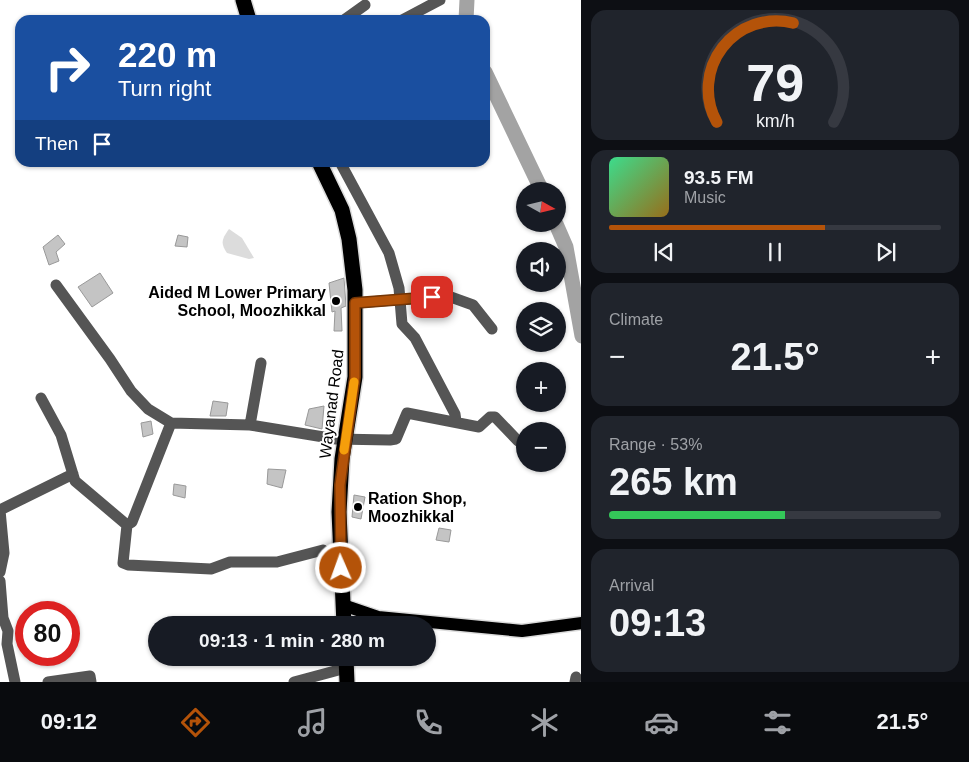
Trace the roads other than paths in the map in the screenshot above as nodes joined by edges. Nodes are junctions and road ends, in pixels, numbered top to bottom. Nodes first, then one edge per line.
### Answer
1 (243, 0) edge
2 (440, 0) edge
3 (365, 5) dead end
4 (248, 15) edge
5 (351, 15) edge
6 (412, 15) edge
7 (321, 167) edge
8 (343, 167) edge
9 (56, 285) dead end
10 (400, 300) junction
11 (355, 303) junction
12 (492, 329) dead end
13 (261, 363) dead end
14 (41, 398) dead end
15 (456, 421) junction
16 (171, 423) junction
17 (250, 425) junction
18 (346, 438) junction
19 (516, 440) edge
20 (73, 474) junction
21 (127, 525) junction
22 (323, 550) dead end
23 (0, 572) edge
24 (0, 580) edge
25 (1, 602) edge
26 (343, 605) junction
27 (344, 616) edge
28 (581, 623) edge
29 (346, 669) edge
30 (15, 682) edge
31 (48, 682) edge
32 (91, 682) edge
33 (294, 682) edge

1 - 4 highway
2 - 6 street
3 - 5 street
7 - 11 highway, Wayanad Road
8 - 10 street
9 - 16 street
10 - 11 street
10 - 12 street
10 - 15 street
11 - 18 highway, Wayanad Road
13 - 17 street
14 - 20 street
15 - 18 street
15 - 19 street
16 - 17 street
16 - 21 street
17 - 18 street
18 - 26 highway, Wayanad Road
20 - 21 street
20 - 23 street
21 - 22 street
24 - 25 street
25 - 30 street
26 - 27 highway, Wayanad Road
26 - 28 main road
29 - 33 street
31 - 32 street

